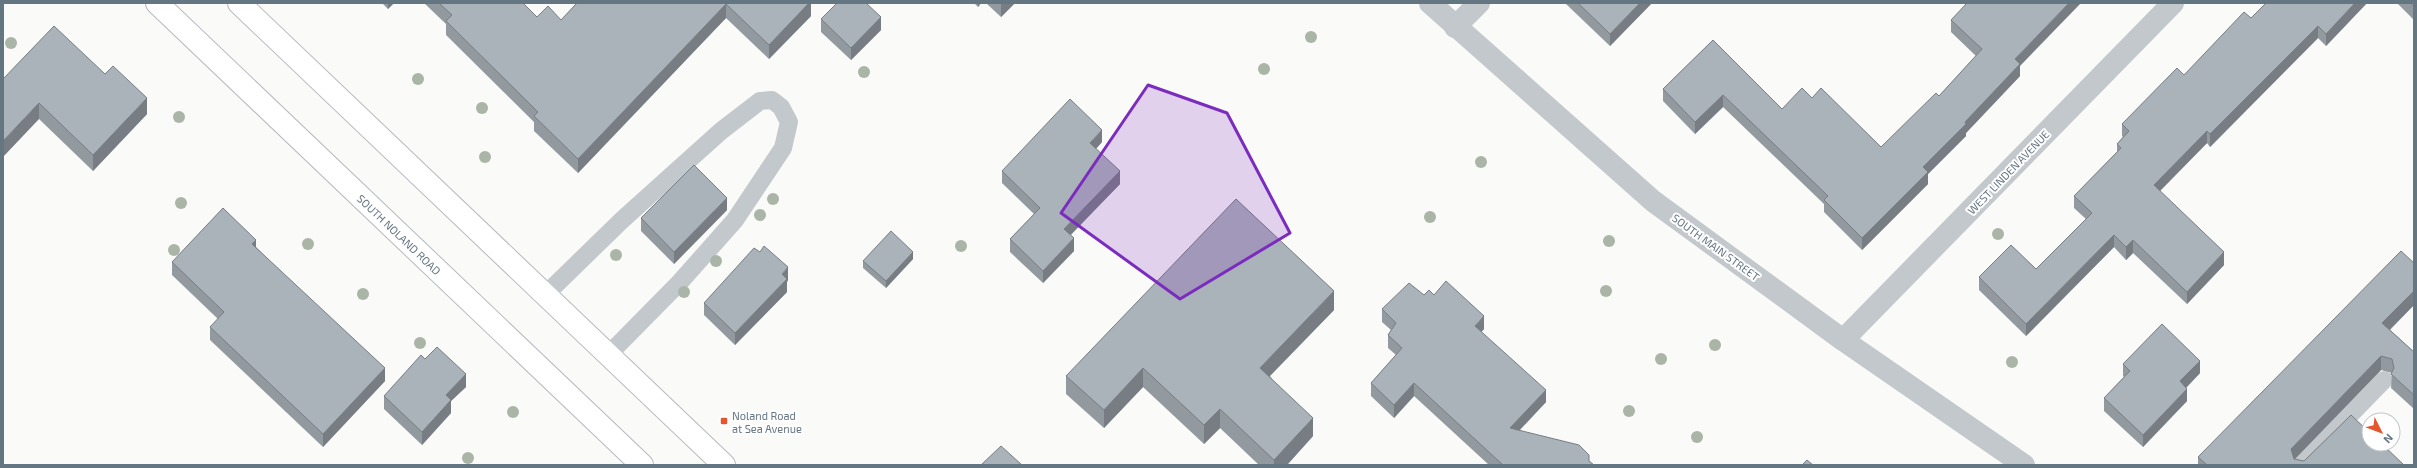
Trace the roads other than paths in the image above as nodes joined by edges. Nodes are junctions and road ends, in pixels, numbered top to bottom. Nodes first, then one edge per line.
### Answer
1 (157, 3) edge
2 (239, 3) edge
3 (1430, 3) edge
4 (1479, 3) edge
5 (2173, 3) edge
6 (1455, 27) junction
7 (546, 295) junction
8 (1843, 340) junction
9 (608, 355) junction
10 (2384, 380) dead end
11 (642, 465) edge
12 (724, 465) edge
13 (2024, 465) edge
14 (2301, 465) edge

1 - 11 main road, SOUTH NOLAND ROAD
2 - 7 main road
3 - 6 street, SOUTH MAIN STREET
4 - 6 street
5 - 8 street, WEST LINDEN AVENUE
6 - 8 street, SOUTH MAIN STREET
7 - 9 main road
7 - 9 lane
8 - 13 street, SOUTH MAIN STREET
9 - 12 main road
10 - 14 lane

